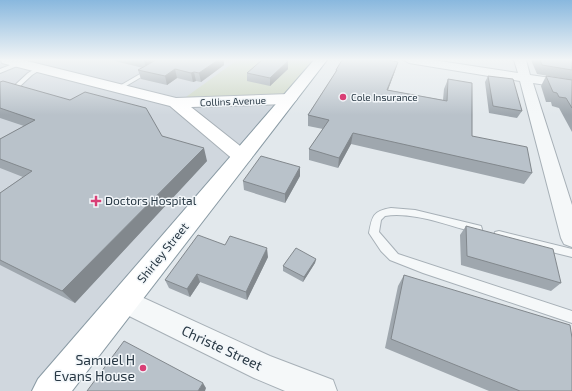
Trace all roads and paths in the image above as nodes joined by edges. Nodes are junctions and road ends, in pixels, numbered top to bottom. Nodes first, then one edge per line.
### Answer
1 (26, 78) edge
2 (80, 78) edge
3 (136, 78) edge
4 (306, 78) edge
5 (524, 78) edge
6 (531, 78) edge
7 (572, 85) edge
8 (119, 88) junction
9 (0, 95) edge
10 (289, 99) junction
11 (176, 103) junction
12 (242, 157) junction
13 (572, 238) edge
14 (572, 253) edge
15 (124, 301) junction
16 (572, 317) edge
17 (50, 391) edge
18 (322, 391) edge

1 - 9 lane
2 - 8 main road, Collins Avenue
3 - 8 lane
4 - 10 main road, Shirley Street
5 - 13 street
6 - 7 street
8 - 11 main road, Collins Avenue
10 - 11 main road, Collins Avenue
10 - 12 main road, Shirley Street
11 - 12 main road, Collins Avenue
12 - 15 main road, Shirley Street
14 - 16 lane
15 - 17 main road, Shirley Street
15 - 18 street, Christe Street

